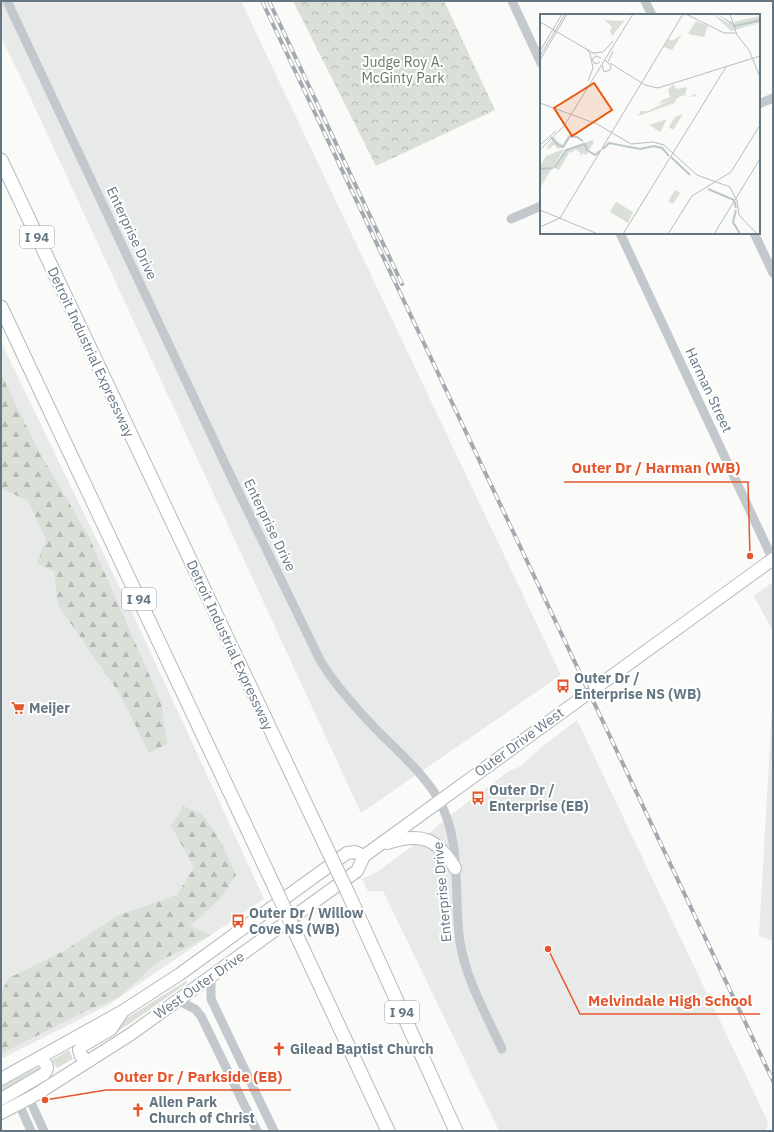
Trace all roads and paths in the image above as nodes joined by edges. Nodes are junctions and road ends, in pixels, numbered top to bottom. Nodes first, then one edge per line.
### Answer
1 (7, 1) edge
2 (512, 1) edge
3 (645, 1) edge
4 (652, 14) edge
5 (540, 61) edge
6 (773, 98) edge
7 (760, 104) edge
8 (1, 160) edge
9 (540, 206) edge
10 (511, 219) dead end
11 (620, 234) edge
12 (754, 234) edge
13 (773, 274) edge
14 (1, 307) edge
15 (773, 559) edge
16 (439, 800) junction
17 (367, 854) junction
18 (455, 868) junction
19 (211, 977) junction
20 (178, 1000) junction
21 (123, 1011) junction
22 (502, 1049) dead end
23 (38, 1059) junction
24 (89, 1061) junction
25 (1, 1079) edge
26 (1, 1099) edge
27 (24, 1101) junction
28 (1, 1113) edge
29 (268, 1118) junction
30 (256, 1128) edge
31 (31, 1131) edge
32 (44, 1131) edge
33 (274, 1131) edge
34 (388, 1131) edge
35 (456, 1131) edge

1 - 16 street, Enterprise Drive
2 - 5 street
3 - 4 street
6 - 7 street
8 - 35 highway, Detroit Industrial Expressway / I 94, bridge
9 - 10 street
11 - 15 street, Harman Street
12 - 13 street
14 - 34 highway, I 94, bridge
15 - 16 main road, Outer Drive West
16 - 17 main road, Outer Drive West
16 - 18 street, Enterprise Drive
17 - 18 main road
17 - 19 main road, West Outer Drive
17 - 21 main road, West Outer Drive
18 - 22 street, Enterprise Drive
19 - 20 main road, West Outer Drive
19 - 29 street
20 - 24 main road, West Outer Drive
20 - 30 street
21 - 23 main road, West Outer Drive
21 - 24 main road
23 - 25 main road, West Outer Drive
23 - 26 main road
24 - 27 main road, West Outer Drive
27 - 28 main road, West Outer Drive
27 - 31 street
27 - 32 street
29 - 30 street
29 - 33 street

